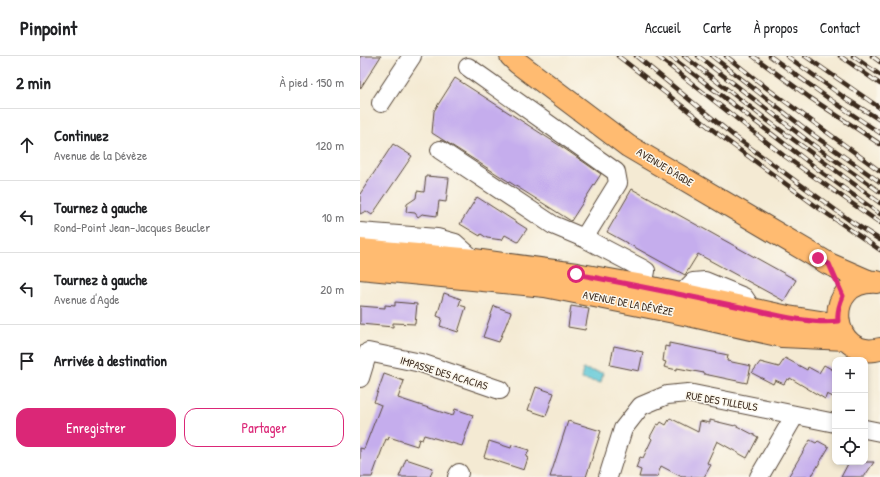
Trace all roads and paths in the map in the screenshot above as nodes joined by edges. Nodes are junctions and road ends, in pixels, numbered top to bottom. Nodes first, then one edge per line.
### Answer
1 (412, 56) edge
2 (511, 56) edge
3 (468, 67) dead end
4 (381, 103) dead end
5 (440, 150) dead end
6 (360, 232) edge
7 (584, 238) junction
8 (360, 250) edge
9 (474, 260) junction
10 (829, 264) junction
11 (360, 268) edge
12 (874, 282) edge
13 (643, 286) junction
14 (843, 296) junction
15 (842, 330) junction
16 (880, 349) edge
17 (360, 378) edge
18 (500, 390) dead end
19 (795, 415) junction
20 (832, 422) edge
21 (868, 430) edge
22 (880, 432) edge
23 (608, 477) edge
24 (759, 477) edge

1 - 4 street
2 - 10 main road, AVENUE D'AGDE
3 - 7 street
5 - 7 street
6 - 9 street
7 - 13 street
8 - 9 main road, AVENUE DE LA DÉVÈZE
9 - 13 main road, AVENUE DE LA DÉVÈZE
10 - 12 main road, AVENUE D'AGDE
10 - 14 main road
11 - 15 main road, AVENUE DE LA DÉVÈZE
12 - 14 main road
13 - 15 main road, AVENUE DE LA DÉVÈZE
14 - 15 main road
15 - 16 main road
17 - 18 street, IMPASSE DES ACACIAS
19 - 20 street, RUE DES TILLEULS
19 - 23 street, RUE DES TILLEULS
19 - 24 street
21 - 22 street

